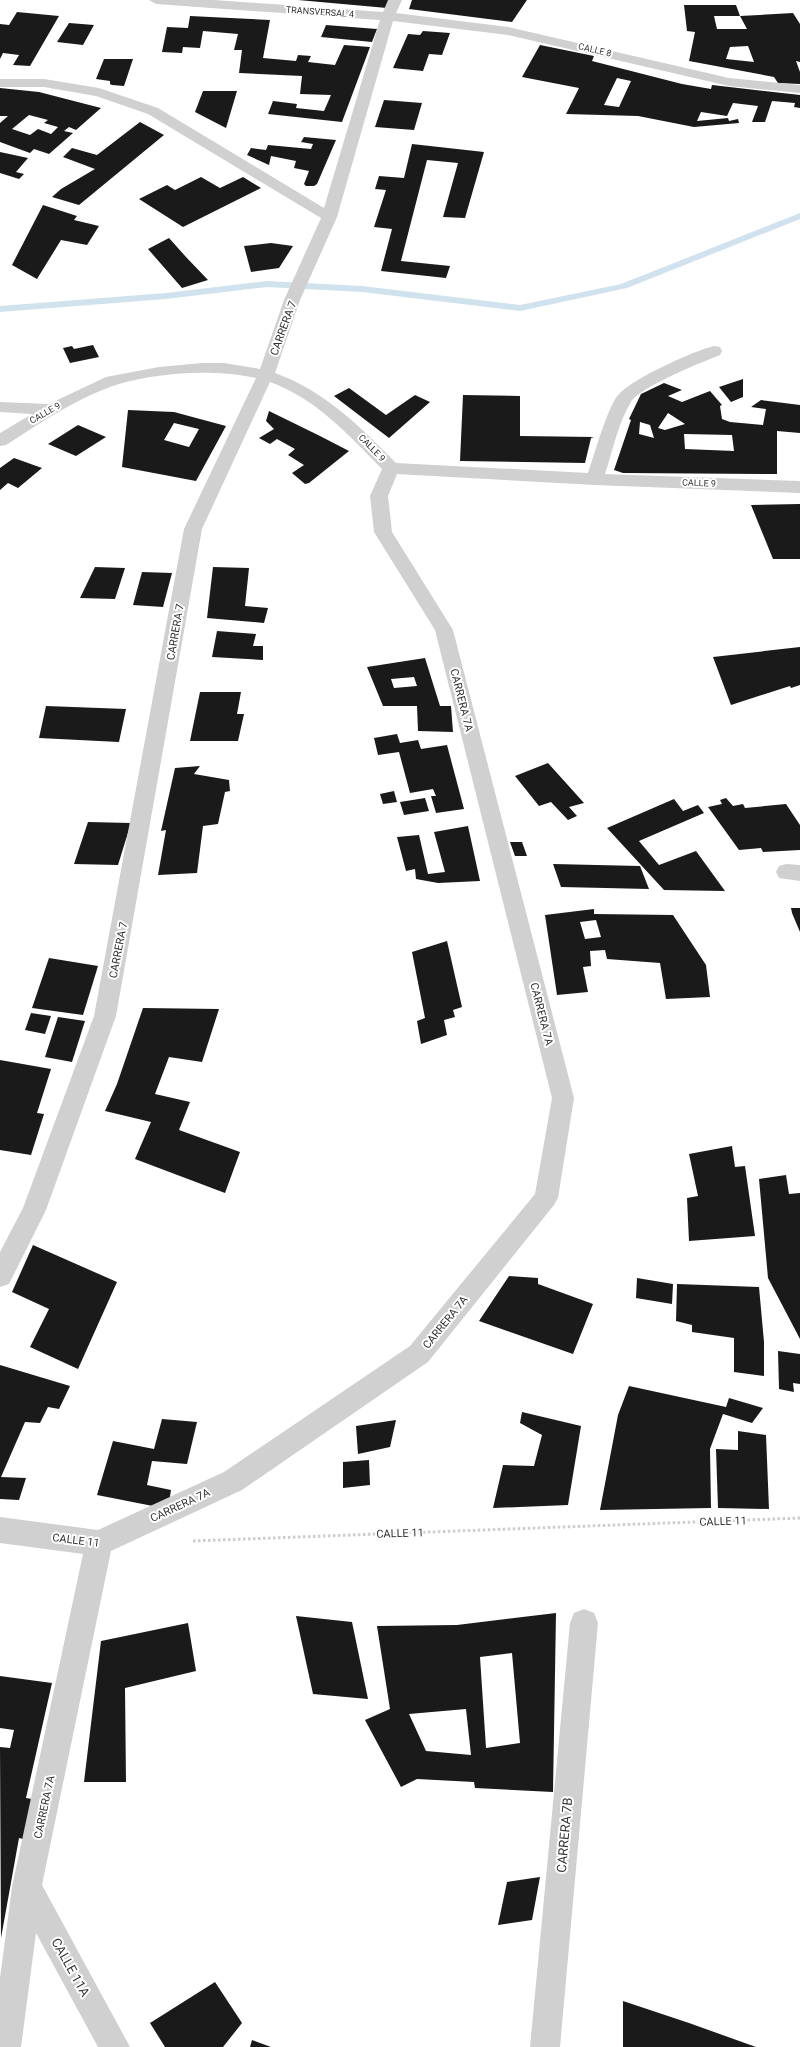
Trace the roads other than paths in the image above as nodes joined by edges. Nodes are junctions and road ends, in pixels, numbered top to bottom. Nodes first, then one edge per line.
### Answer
1 (156, 0) edge
2 (395, 0) edge
3 (388, 16) junction
4 (0, 83) edge
5 (800, 89) edge
6 (329, 217) junction
7 (714, 350) dead end
8 (266, 374) junction
9 (0, 407) edge
10 (48, 410) junction
11 (0, 441) edge
12 (391, 468) junction
13 (595, 479) junction
14 (800, 487) edge
15 (0, 1276) edge
16 (0, 1530) edge
17 (99, 1543) junction
18 (584, 1623) dead end
19 (27, 1887) junction
20 (6, 2047) edge
21 (115, 2047) edge
22 (545, 2047) edge

1 - 3 street, TRANSVERSAL 4
2 - 3 street, CARRERA 7
3 - 5 street, CALLE 8
3 - 6 street, CARRERA 7
4 - 6 street
6 - 8 street, CARRERA 7
7 - 13 street
8 - 10 street, CALLE 9
8 - 12 street, CALLE 9
8 - 15 street, CARRERA 7
9 - 10 street
10 - 11 street, CALLE 9
12 - 13 street, CALLE 9
12 - 17 street, CARRERA 7A
13 - 14 street, CALLE 9
16 - 17 street, CALLE 11
17 - 19 street, CARRERA 7A
18 - 22 street, CARRERA 7B
19 - 20 street, CARRERA 7A
19 - 21 street, CALLE 11A

